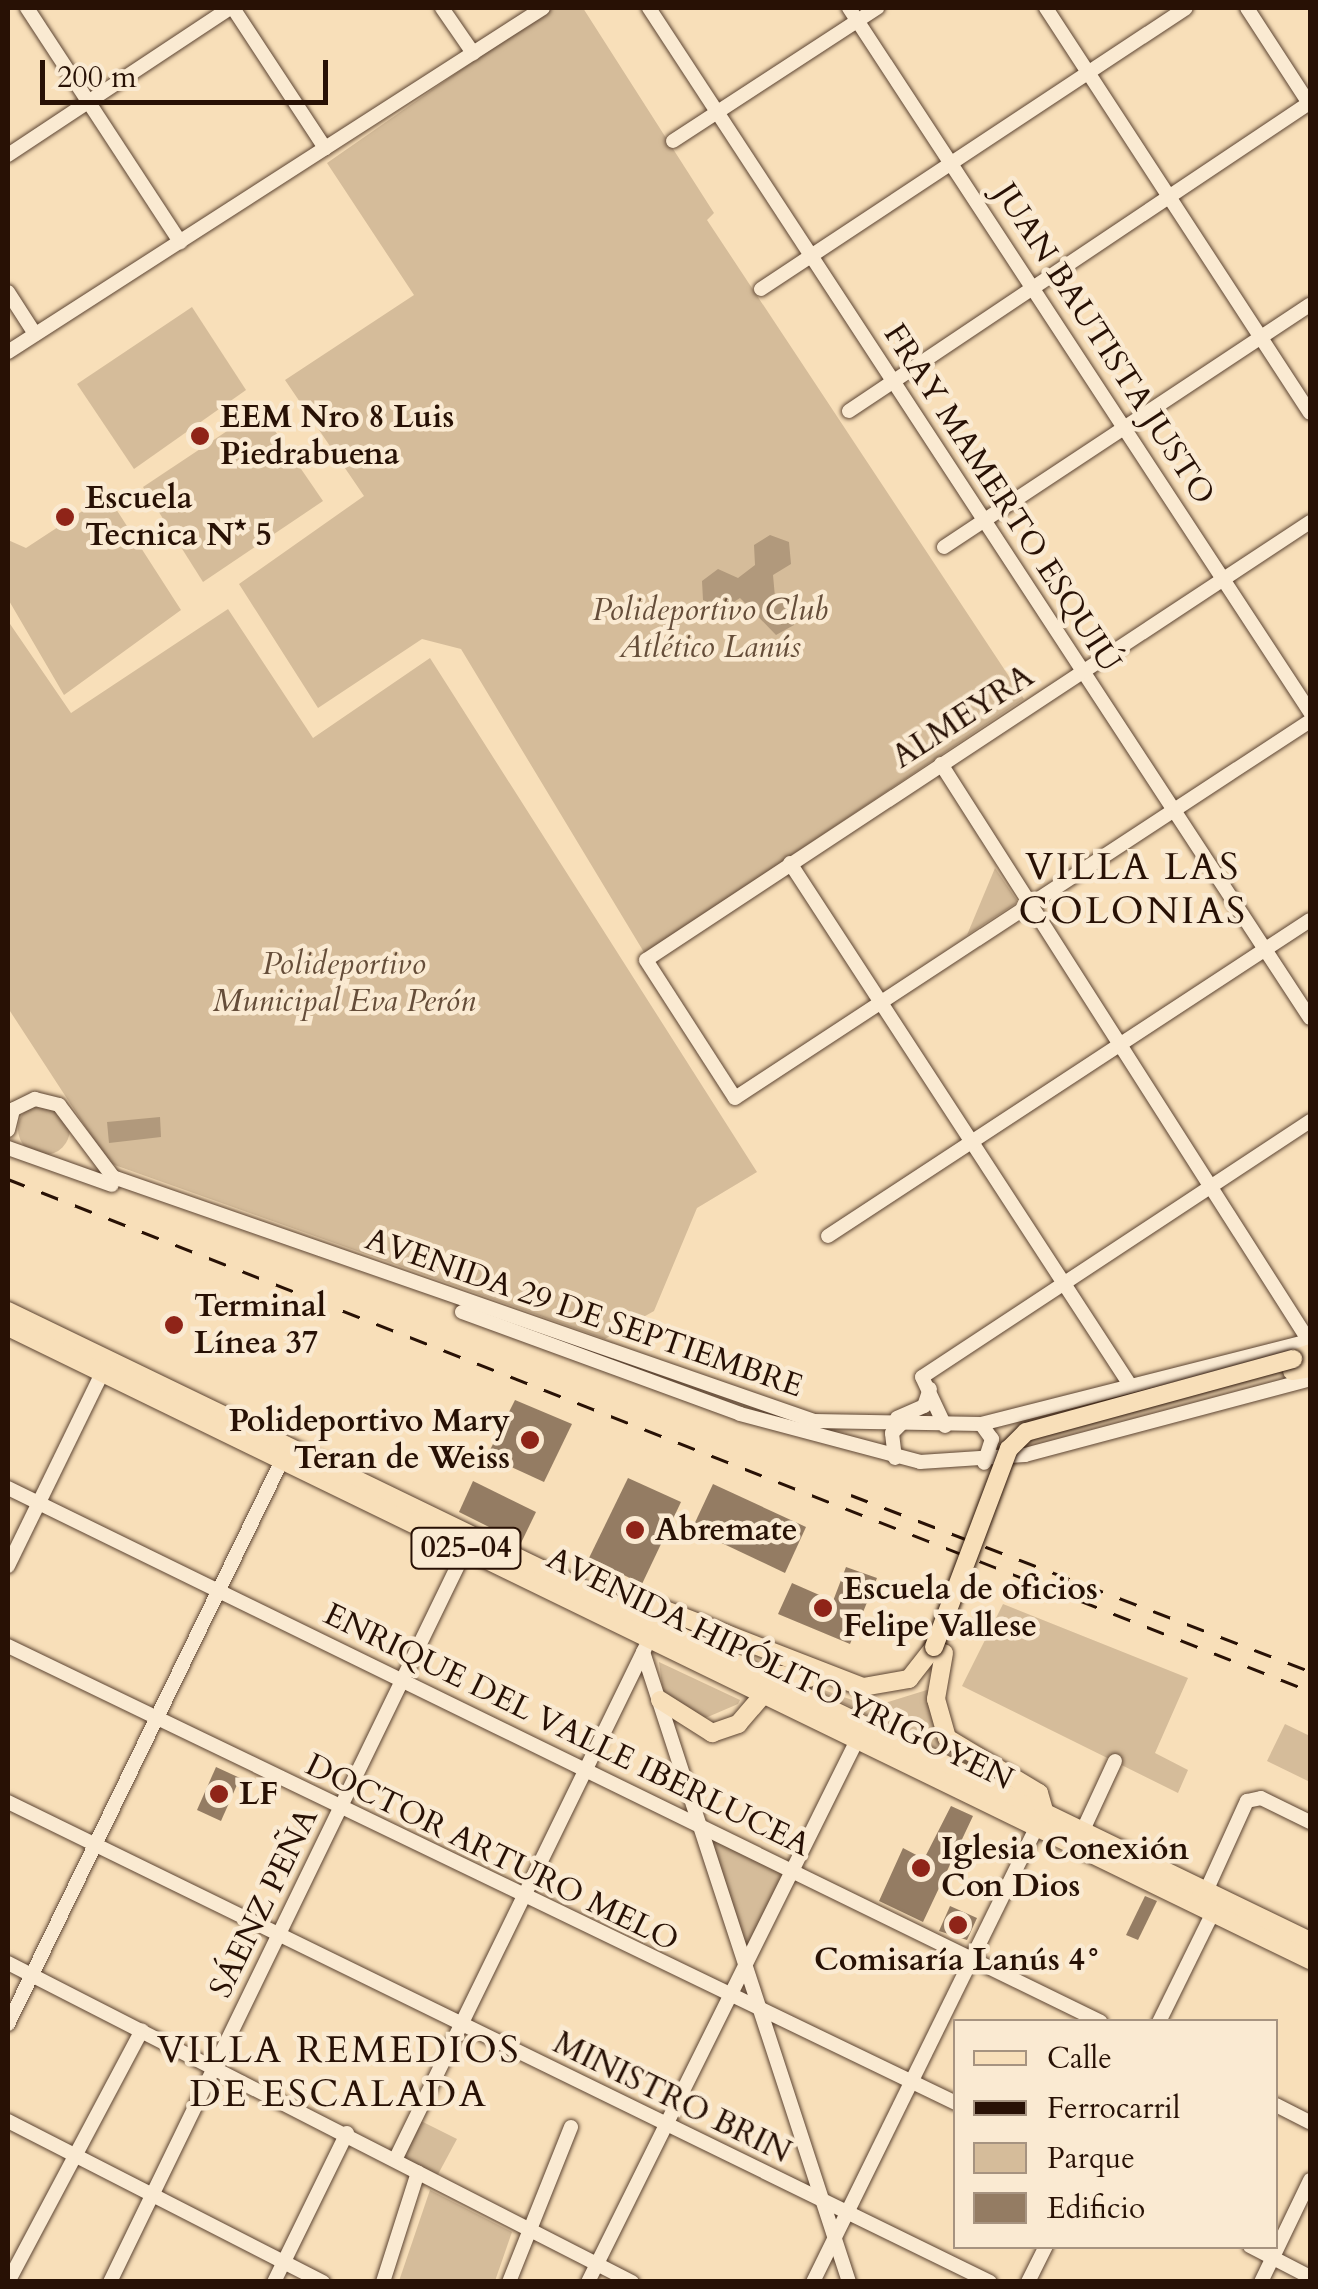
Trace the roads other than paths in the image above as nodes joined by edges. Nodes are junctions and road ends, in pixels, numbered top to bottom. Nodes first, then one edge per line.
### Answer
1 (28, 8) edge
2 (232, 8) edge
3 (442, 8) edge
4 (543, 8) edge
5 (649, 8) edge
6 (877, 8) edge
7 (1046, 8) edge
8 (1186, 8) edge
9 (1247, 8) edge
10 (853, 14) edge
11 (473, 54) junction
12 (1088, 73) junction
13 (1310, 74) edge
14 (1296, 83) junction
15 (88, 100) junction
16 (1310, 104) edge
17 (717, 114) junction
18 (673, 142) dead end
19 (325, 148) junction
20 (8, 154) edge
21 (952, 163) junction
22 (1170, 196) junction
23 (180, 242) junction
24 (811, 257) junction
25 (1033, 289) junction
26 (761, 290) dead end
27 (8, 292) edge
28 (1310, 305) edge
29 (35, 334) junction
30 (1262, 336) junction
31 (8, 352) edge
32 (893, 382) junction
33 (849, 412) dead end
34 (1310, 412) edge
35 (1125, 428) junction
36 (984, 520) junction
37 (1310, 522) edge
38 (944, 546) dead end
39 (1224, 579) junction
40 (1084, 672) junction
41 (1310, 712) edge
42 (1310, 720) edge
43 (941, 764) junction
44 (1176, 809) junction
45 (790, 863) junction
46 (1031, 904) junction
47 (1310, 920) edge
48 (1266, 949) junction
49 (881, 1002) junction
50 (1310, 1018) edge
51 (1122, 1045) junction
52 (10, 1111) edge
53 (1310, 1122) edge
54 (8, 1131) edge
55 (81, 1132) junction
56 (972, 1142) junction
57 (11, 1150) edge
58 (59, 1166) junction
59 (1213, 1184) junction
60 (828, 1236) dead end
61 (1064, 1284) junction
62 (8, 1310) edge
63 (8, 1327) edge
64 (1304, 1355) edge
65 (106, 1367) junction
66 (1310, 1379) edge
67 (926, 1382) junction
68 (1130, 1385) junction
69 (901, 1419) junction
70 (981, 1424) junction
71 (945, 1426) junction
72 (285, 1453) junction
73 (895, 1458) junction
74 (984, 1463) junction
75 (8, 1488) edge
76 (39, 1503) junction
77 (466, 1548) junction
78 (8, 1566) edge
79 (220, 1591) junction
80 (626, 1610) junction
81 (676, 1613) junction
82 (651, 1640) junction
83 (8, 1646) edge
84 (944, 1653) junction
85 (796, 1668) junction
86 (402, 1681) junction
87 (773, 1692) junction
88 (660, 1700) junction
89 (156, 1719) junction
90 (857, 1740) junction
91 (1115, 1761) dead end
92 (585, 1771) junction
93 (8, 1802) edge
94 (342, 1809) junction
95 (1040, 1820) junction
96 (1310, 1822) edge
97 (696, 1824) junction
98 (1082, 1830) junction
99 (96, 1844) junction
100 (790, 1870) junction
101 (522, 1899) junction
102 (1210, 1901) junction
103 (280, 1936) junction
104 (1310, 1941) edge
105 (970, 1958) junction
106 (1310, 1960) edge
107 (8, 1963) edge
108 (743, 1966) junction
109 (32, 1975) junction
110 (728, 1998) junction
111 (764, 2015) junction
112 (1096, 2019) edge
113 (1160, 2019) edge
114 (8, 2024) edge
115 (460, 2025) junction
116 (142, 2030) junction
117 (215, 2066) junction
118 (910, 2081) junction
119 (953, 2102) edge
120 (1278, 2106) edge
121 (8, 2120) edge
122 (1310, 2122) edge
123 (665, 2126) junction
124 (571, 2127) dead end
125 (347, 2132) junction
126 (70, 2153) junction
127 (394, 2160) junction
128 (418, 2172) junction
129 (1310, 2180) edge
130 (153, 2194) junction
131 (822, 2203) junction
132 (846, 2214) junction
133 (526, 2229) junction
134 (834, 2238) junction
135 (1278, 2247) edge
136 (1044, 2249) edge
137 (1256, 2249) edge
138 (1277, 2249) edge
139 (1273, 2258) junction
140 (284, 2260) junction
141 (597, 2264) junction
142 (1310, 2277) edge
143 (10, 2280) edge
144 (110, 2282) edge
145 (274, 2282) edge
146 (323, 2282) edge
147 (383, 2282) edge
148 (508, 2282) edge
149 (588, 2282) edge
150 (632, 2282) edge
151 (813, 2282) edge
152 (849, 2282) edge
153 (990, 2282) edge
154 (1028, 2282) edge
155 (1262, 2282) edge

1 - 15 street
2 - 15 street
2 - 19 street
3 - 11 street
4 - 11 street
5 - 17 street, FRAY MAMERTO ESQUIÚ
6 - 10 street
7 - 12 street
8 - 12 street
9 - 14 street
10 - 17 street
10 - 21 street, JUAN BAUTISTA JUSTO
11 - 19 street
12 - 21 street
12 - 22 street
13 - 14 street
14 - 16 street
15 - 20 street
15 - 23 street
16 - 22 street
17 - 18 street
17 - 24 street, FRAY MAMERTO ESQUIÚ
19 - 23 street
21 - 24 street
21 - 25 street, JUAN BAUTISTA JUSTO
22 - 25 street
22 - 30 street
23 - 29 street
24 - 26 street
24 - 32 street, FRAY MAMERTO ESQUIÚ
25 - 32 street
25 - 35 street, JUAN BAUTISTA JUSTO
27 - 29 street
28 - 30 street
29 - 31 street
30 - 34 street
30 - 35 street
32 - 33 street
32 - 36 street, FRAY MAMERTO ESQUIÚ
35 - 36 street
35 - 39 street, JUAN BAUTISTA JUSTO
36 - 38 street
36 - 40 street, FRAY MAMERTO ESQUIÚ
37 - 39 street, ALMEYRA
39 - 40 street, ALMEYRA
39 - 41 street, JUAN BAUTISTA JUSTO
40 - 43 street, ALMEYRA
40 - 44 street, FRAY MAMERTO ESQUIÚ
42 - 44 street
43 - 45 street, ALMEYRA
43 - 46 street
44 - 46 street
44 - 48 street, FRAY MAMERTO ESQUIÚ
45 - 49 street
45 - 49 street, ALMEYRA
46 - 49 street
46 - 51 street
47 - 48 street
48 - 50 street, FRAY MAMERTO ESQUIÚ
48 - 51 street
49 - 56 street
51 - 56 street
51 - 59 street
52 - 54 street
52 - 55 street, AVENIDA 29 DE SEPTIEMBRE
53 - 59 street
54 - 57 street
55 - 58 street
55 - 69 street, AVENIDA 29 DE SEPTIEMBRE
56 - 60 street
56 - 61 street
57 - 58 street, AVENIDA 29 DE SEPTIEMBRE
58 - 73 street, AVENIDA 29 DE SEPTIEMBRE
59 - 61 street
59 - 64 street
61 - 67 street
61 - 68 street
62 - 65 main road, AVENIDA HIPÓLITO YRIGOYEN / 025-04
63 - 65 main road, AVENIDA HIPÓLITO YRIGOYEN / 025-04
64 - 68 street, AVENIDA 29 DE SEPTIEMBRE
64 - 84 main road
64 - 85 main road, bridge
65 - 72 main road, AVENIDA HIPÓLITO YRIGOYEN / 025-04
65 - 76 street
66 - 74 street, AVENIDA 29 DE SEPTIEMBRE
67 - 69 street
67 - 71 street
68 - 70 street, AVENIDA 29 DE SEPTIEMBRE
69 - 71 street, AVENIDA 29 DE SEPTIEMBRE
69 - 73 street
70 - 71 street, AVENIDA 29 DE SEPTIEMBRE
70 - 74 street
72 - 77 main road, AVENIDA HIPÓLITO YRIGOYEN / 025-04
72 - 79 street
72 - 80 main road, AVENIDA HIPÓLITO YRIGOYEN / 025-04
73 - 74 street, AVENIDA 29 DE SEPTIEMBRE
75 - 76 street, ENRIQUE DEL VALLE IBERLUCEA
76 - 78 street
76 - 79 street, ENRIQUE DEL VALLE IBERLUCEA
77 - 82 main road, AVENIDA HIPÓLITO YRIGOYEN / 025-04
77 - 86 street, SÁENZ PEÑA
79 - 86 street, ENRIQUE DEL VALLE IBERLUCEA
79 - 89 street
80 - 81 main road
80 - 82 main road, AVENIDA HIPÓLITO YRIGOYEN / 025-04
81 - 82 street
81 - 85 main road
82 - 87 main road, AVENIDA HIPÓLITO YRIGOYEN / 025-04
82 - 88 street
82 - 92 street
83 - 89 street, DOCTOR ARTURO MELO
84 - 85 main road
84 - 95 main road
85 - 87 main road
86 - 92 street, ENRIQUE DEL VALLE IBERLUCEA
86 - 94 street, SÁENZ PEÑA
87 - 88 main road
87 - 90 main road, AVENIDA HIPÓLITO YRIGOYEN / 025-04
87 - 95 main road, AVENIDA HIPÓLITO YRIGOYEN / 025-04
88 - 97 street
89 - 94 street, DOCTOR ARTURO MELO
89 - 99 street
90 - 95 main road, AVENIDA HIPÓLITO YRIGOYEN / 025-04
90 - 100 street
91 - 98 street
92 - 97 street, ENRIQUE DEL VALLE IBERLUCEA
92 - 101 street
93 - 99 street, MINISTRO BRIN
94 - 101 street, DOCTOR ARTURO MELO
94 - 103 street, SÁENZ PEÑA
95 - 98 main road, AVENIDA HIPÓLITO YRIGOYEN / 025-04
95 - 102 main road, AVENIDA HIPÓLITO YRIGOYEN / 025-04
95 - 105 street
96 - 102 street
97 - 100 street, ENRIQUE DEL VALLE IBERLUCEA
97 - 108 street
98 - 102 main road, AVENIDA HIPÓLITO YRIGOYEN / 025-04
99 - 103 street, MINISTRO BRIN
99 - 109 street
100 - 105 street, ENRIQUE DEL VALLE IBERLUCEA
100 - 108 street
101 - 110 street, DOCTOR ARTURO MELO
101 - 115 street
102 - 104 main road, AVENIDA HIPÓLITO YRIGOYEN / 025-04
102 - 106 main road, AVENIDA HIPÓLITO YRIGOYEN / 025-04
102 - 113 street
103 - 115 street, MINISTRO BRIN
103 - 117 street, SÁENZ PEÑA
105 - 112 street, ENRIQUE DEL VALLE IBERLUCEA
105 - 118 street
107 - 109 street
108 - 110 street
108 - 111 street
109 - 114 street
109 - 116 street
110 - 111 street, DOCTOR ARTURO MELO
110 - 123 street
111 - 118 street, DOCTOR ARTURO MELO
111 - 131 street
115 - 123 street, MINISTRO BRIN
115 - 127 street
116 - 117 street
116 - 126 street
117 - 125 street
117 - 130 street, SÁENZ PEÑA
118 - 119 street, DOCTOR ARTURO MELO
118 - 132 street
120 - 122 street
121 - 126 street
123 - 131 street, MINISTRO BRIN
123 - 141 street
124 - 133 street
125 - 127 street
125 - 140 street
126 - 130 street
126 - 143 street
127 - 128 street
128 - 133 street
128 - 147 street
129 - 135 street
130 - 140 street
130 - 144 street, SÁENZ PEÑA
131 - 132 street, MINISTRO BRIN
131 - 134 street
132 - 134 street
132 - 153 street, MINISTRO BRIN
133 - 141 street
133 - 148 street
134 - 151 street
134 - 152 street
136 - 154 street
137 - 139 street
138 - 139 street
139 - 142 street
139 - 155 street
140 - 145 street
140 - 146 street
141 - 149 street
141 - 150 street

